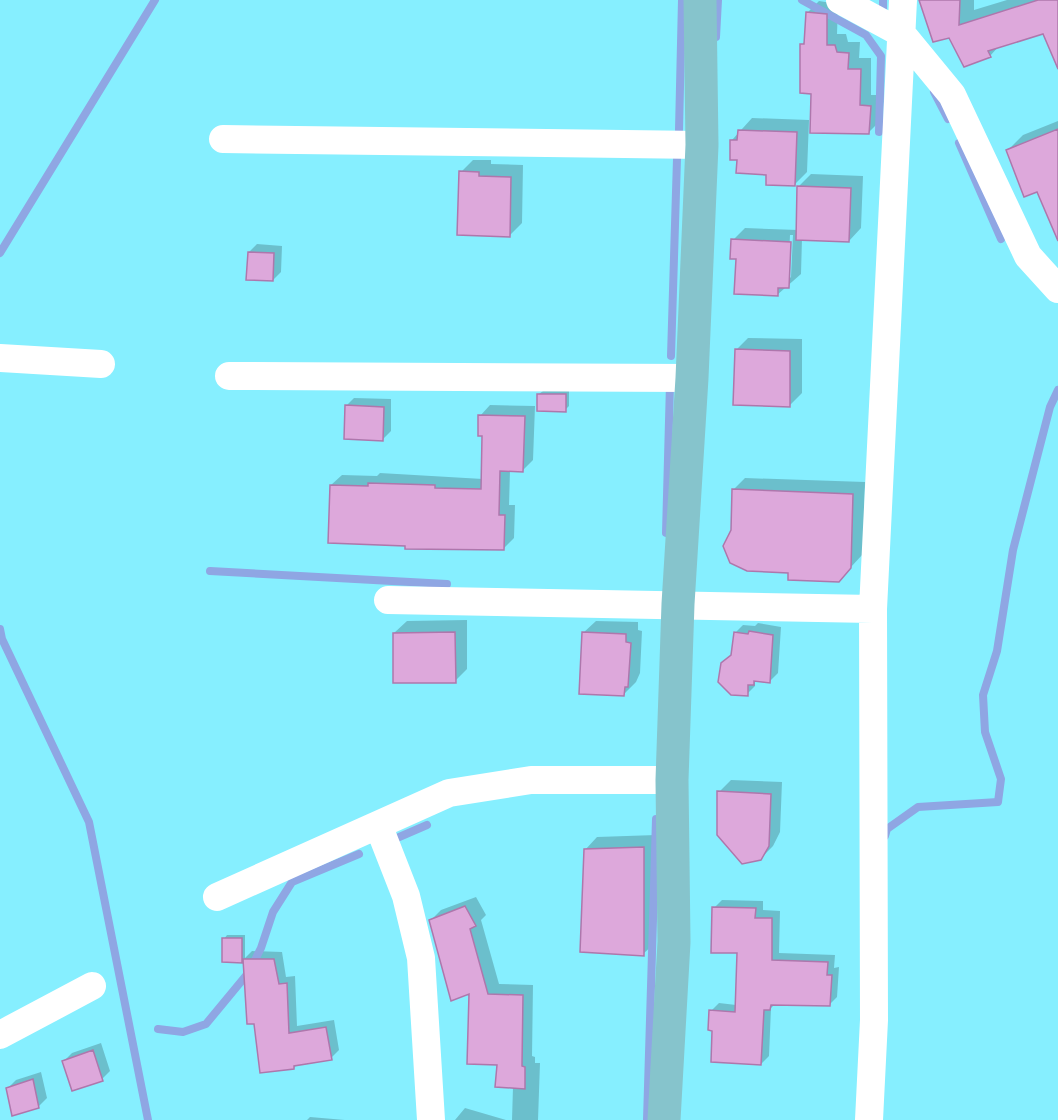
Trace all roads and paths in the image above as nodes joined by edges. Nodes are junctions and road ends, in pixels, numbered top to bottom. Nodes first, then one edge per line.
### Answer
1 (700, 0) edge
2 (840, 0) edge
3 (903, 0) edge
4 (901, 33) junction
5 (224, 139) dead end
6 (702, 145) junction
7 (1058, 289) edge
8 (0, 358) edge
9 (101, 364) dead end
10 (229, 376) dead end
11 (692, 378) junction
12 (388, 600) dead end
13 (678, 604) junction
14 (873, 609) junction
15 (672, 780) junction
16 (379, 827) junction
17 (218, 897) dead end
18 (92, 986) dead end
19 (0, 1035) edge
20 (431, 1120) edge
21 (664, 1120) edge
22 (869, 1120) edge

1 - 6 main road
2 - 4 street
3 - 4 street
4 - 7 street
4 - 14 street
5 - 6 street
6 - 11 main road
8 - 9 street
10 - 11 street
11 - 13 main road
12 - 13 street
13 - 14 street
13 - 15 main road
14 - 22 street
15 - 16 street
15 - 21 main road
16 - 17 street
16 - 20 street
18 - 19 street

